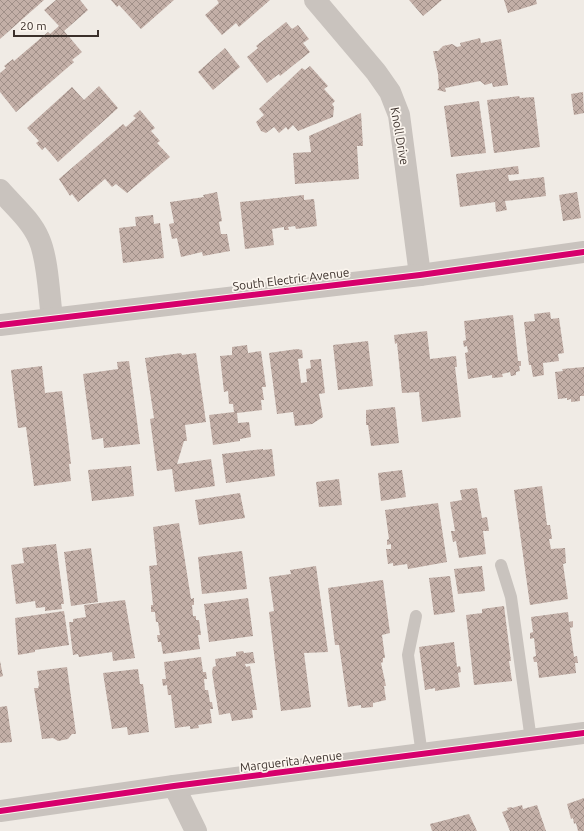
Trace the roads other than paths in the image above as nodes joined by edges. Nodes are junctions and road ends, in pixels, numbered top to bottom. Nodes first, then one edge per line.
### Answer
1 (315, 0) edge
2 (0, 190) edge
3 (584, 252) edge
4 (420, 275) junction
5 (52, 318) junction
6 (0, 325) edge
7 (501, 565) dead end
8 (416, 616) dead end
9 (584, 733) edge
10 (531, 740) junction
11 (422, 755) junction
12 (174, 786) junction
13 (0, 811) edge
14 (196, 831) edge

1 - 4 street, Knoll Drive
2 - 5 street
3 - 4 street, South Electric Avenue
4 - 5 street, South Electric Avenue
5 - 6 street, South Electric Avenue
7 - 10 lane
8 - 11 lane
9 - 10 street, Marguerita Avenue
10 - 11 street, Marguerita Avenue
11 - 12 street, Marguerita Avenue
12 - 13 street, Marguerita Avenue
12 - 14 street

